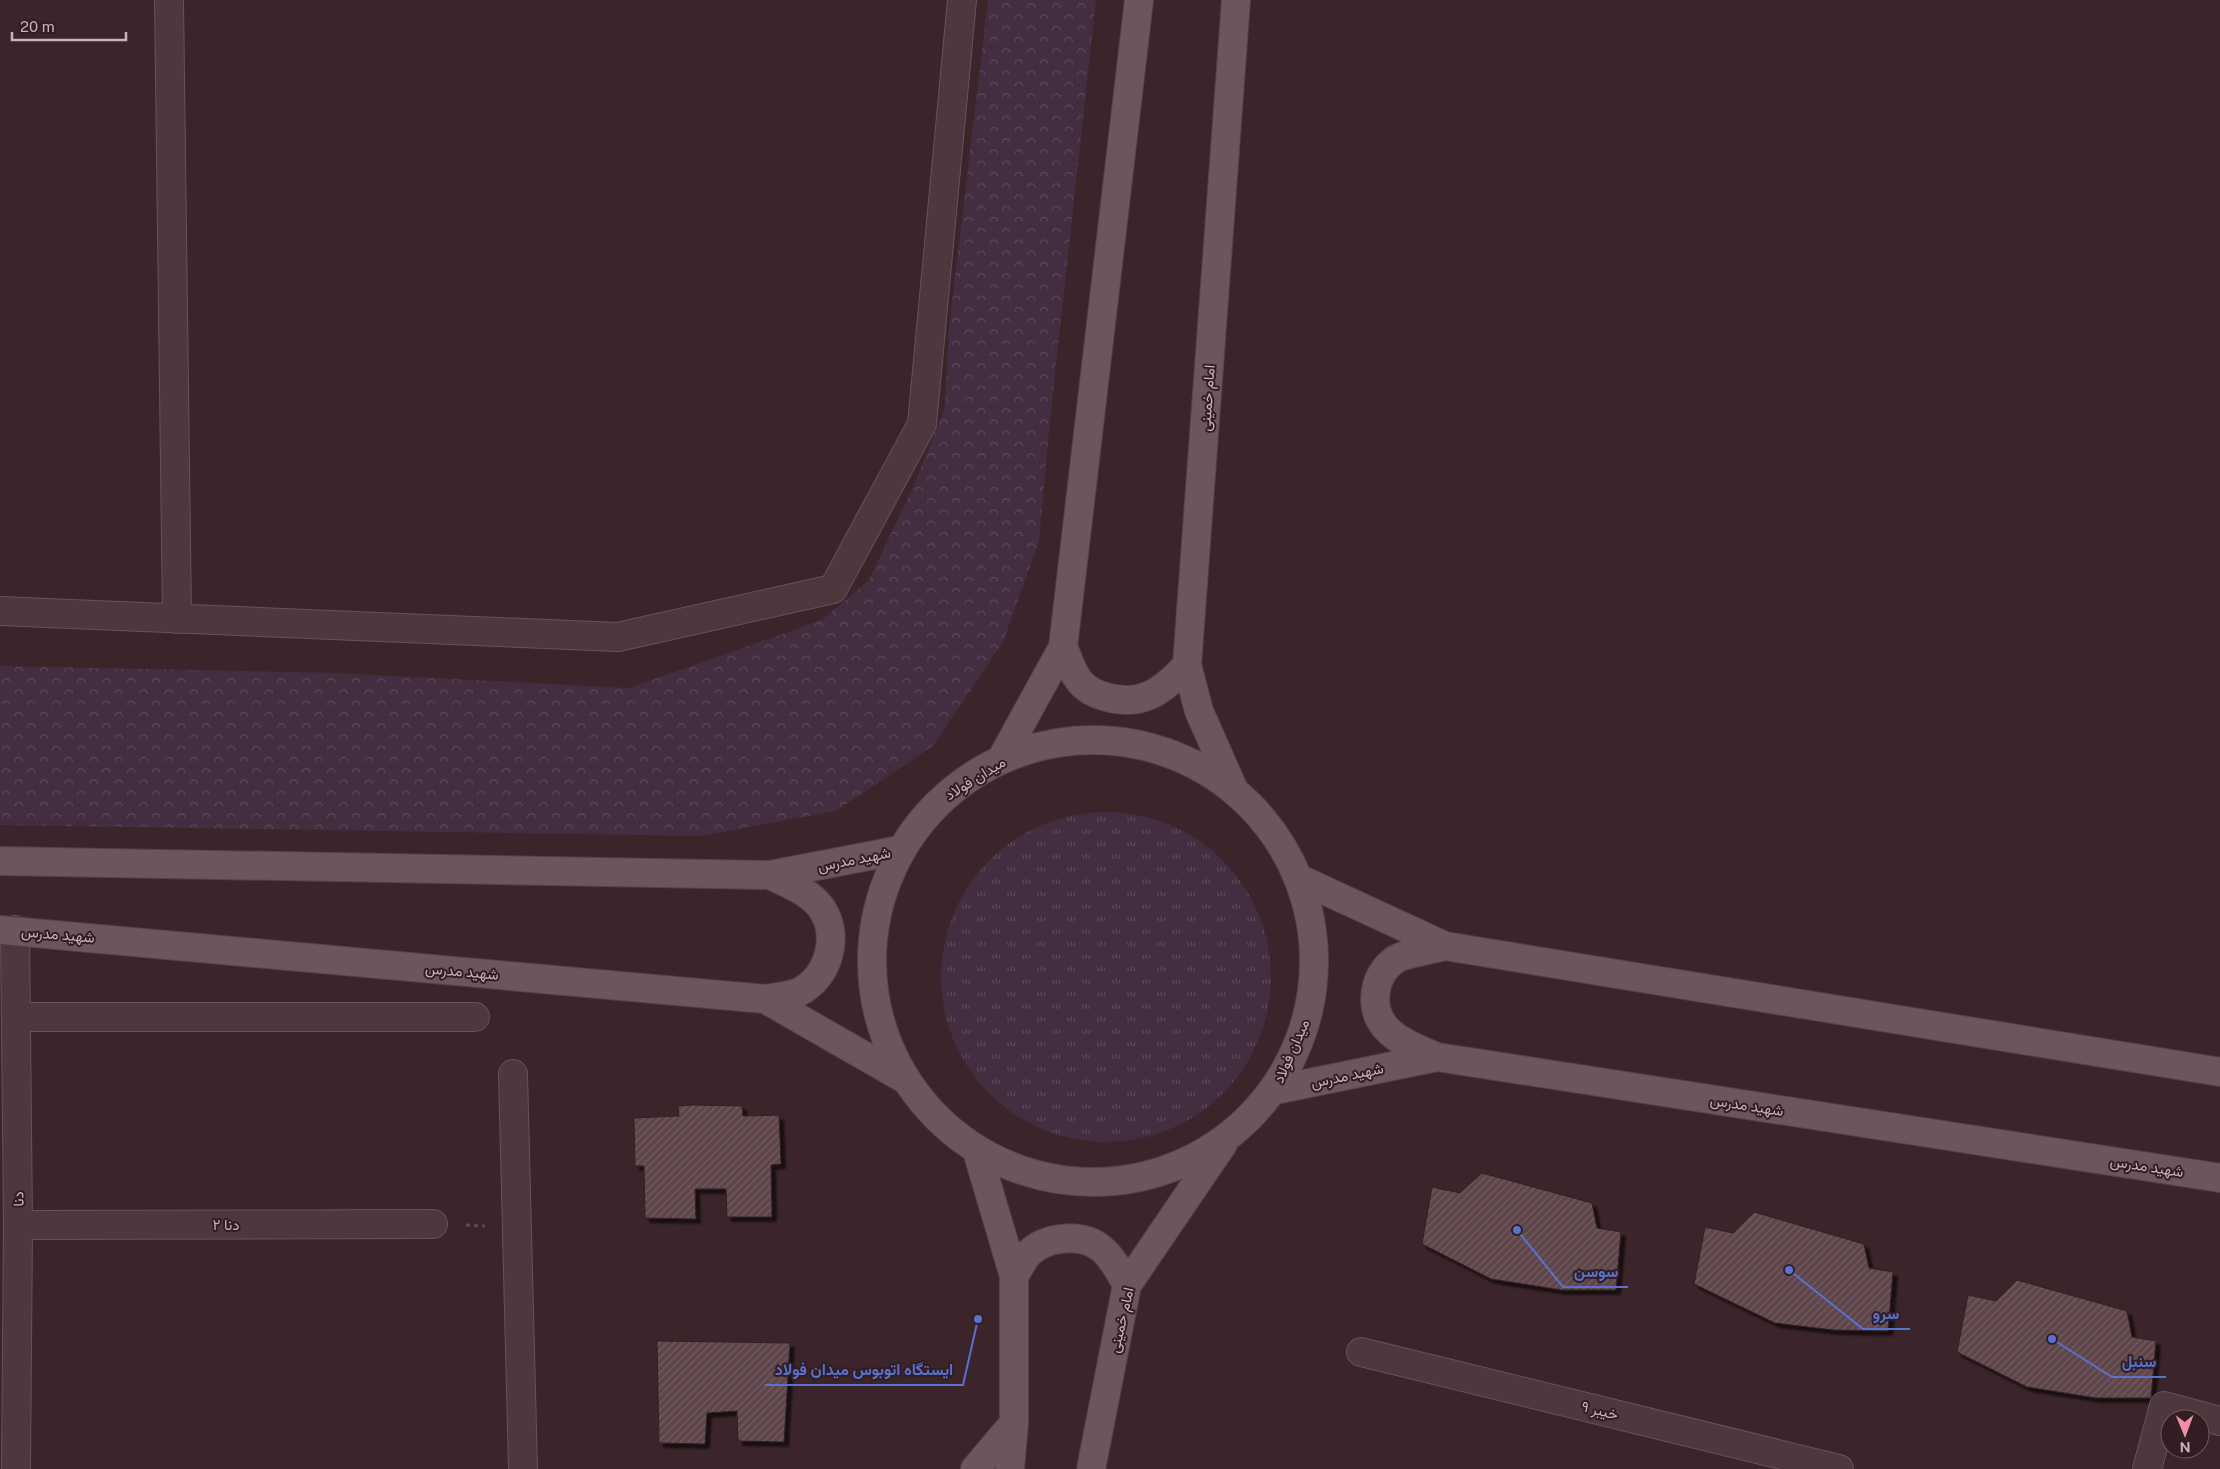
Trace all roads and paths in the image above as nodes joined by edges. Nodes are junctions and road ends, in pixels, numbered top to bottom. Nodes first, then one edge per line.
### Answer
1 (169, 0) edge
2 (962, 0) edge
3 (1139, 0) edge
4 (1236, 0) edge
5 (0, 611) edge
6 (177, 618) junction
7 (1063, 647) junction
8 (1187, 666) junction
9 (1002, 758) junction
10 (1233, 788) junction
11 (900, 850) junction
12 (0, 862) edge
13 (770, 875) junction
14 (1300, 879) junction
15 (8, 930) edge
16 (1445, 946) junction
17 (8, 978) edge
18 (765, 999) junction
19 (16, 1017) junction
20 (475, 1017) dead end
21 (1437, 1057) junction
22 (2220, 1072) edge
23 (513, 1074) dead end
24 (903, 1078) junction
25 (1275, 1090) junction
26 (1226, 1139) junction
27 (977, 1151) junction
28 (9, 1158) edge
29 (2220, 1178) edge
30 (433, 1224) joint
31 (18, 1225) junction
32 (516, 1227) junction
33 (1014, 1276) junction
34 (1127, 1285) junction
35 (1361, 1352) dead end
36 (2220, 1421) edge
37 (1014, 1422) junction
38 (1094, 1464) edge
39 (16, 1469) edge
40 (523, 1469) edge
41 (975, 1469) edge
42 (1010, 1469) edge
43 (1838, 1469) edge
44 (2147, 1469) edge

1 - 6 street
2 - 6 street
3 - 7 main road
4 - 8 main road, امام خمینی
5 - 6 street
7 - 8 main road
7 - 9 main road
8 - 10 main road, امام خمینی
9 - 10 main road, میدان فولاد
9 - 11 main road, میدان فولاد
10 - 14 main road, میدان فولاد
11 - 13 main road, شهید مدرس
11 - 24 main road, میدان فولاد
12 - 13 main road, شهید مدرس
13 - 18 main road
14 - 16 main road
14 - 25 main road, میدان فولاد
15 - 17 street, دنا
15 - 18 main road, شهید مدرس
16 - 21 main road
16 - 22 main road
17 - 19 street, دنا
18 - 24 main road, شهید مدرس
19 - 20 street
19 - 28 street, دنا
21 - 25 main road, شهید مدرس
21 - 29 main road, شهید مدرس
23 - 32 street
24 - 27 main road, میدان فولاد
25 - 26 main road, میدان فولاد
26 - 27 main road, میدان فولاد
26 - 34 main road, امام خمینی
27 - 33 main road
28 - 31 street, دنا
30 - 31 street, دنا ۲
30 - 32 path
31 - 39 street, دنا
32 - 40 street
33 - 34 main road
33 - 37 main road
34 - 38 main road, امام خمینی
35 - 43 street, خیبر ۹
36 - 44 street
37 - 41 main road
37 - 42 main road

